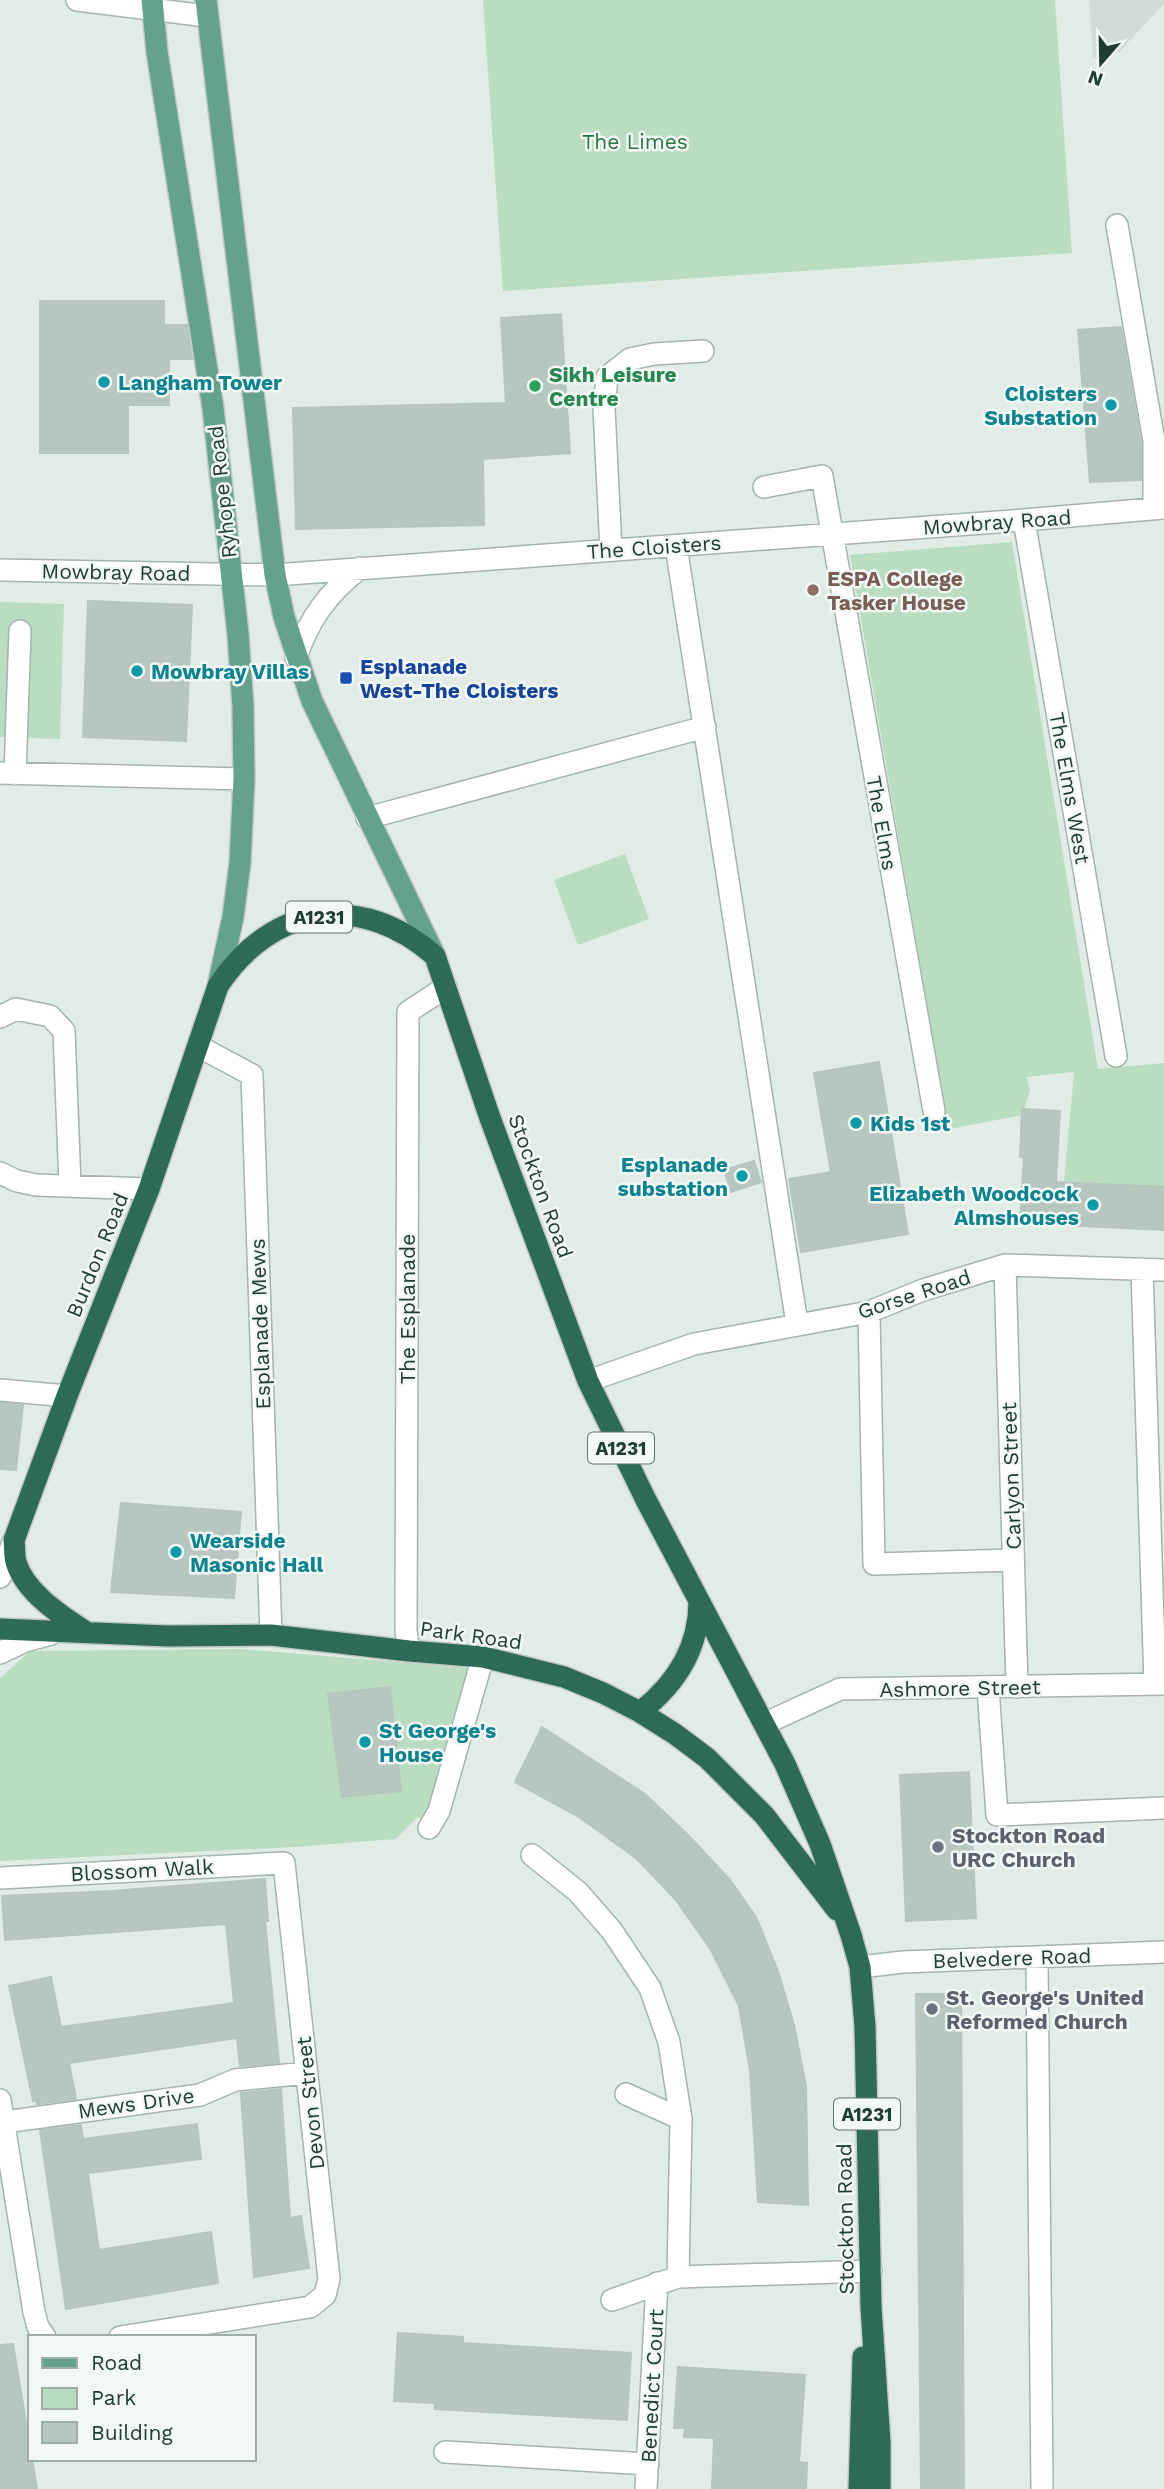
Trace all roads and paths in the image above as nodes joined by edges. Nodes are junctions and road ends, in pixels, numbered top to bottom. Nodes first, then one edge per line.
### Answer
1 (77, 0) edge
2 (152, 5) edge
3 (206, 8) edge
4 (1117, 225) dead end
5 (703, 351) dead end
6 (764, 487) dead end
7 (1159, 508) edge
8 (1024, 520) junction
9 (830, 535) junction
10 (676, 546) junction
11 (611, 551) junction
12 (360, 568) junction
13 (0, 570) edge
14 (230, 574) junction
15 (275, 575) junction
16 (20, 631) dead end
17 (296, 658) junction
18 (705, 727) junction
19 (8, 773) edge
20 (244, 779) junction
21 (351, 785) joint
22 (368, 818) junction
23 (435, 956) junction
24 (218, 986) junction
25 (446, 987) junction
26 (0, 1017) edge
27 (198, 1046) junction
28 (1116, 1056) dead end
29 (934, 1111) dead end
30 (0, 1173) edge
31 (70, 1185) junction
32 (149, 1189) junction
33 (1005, 1265) junction
34 (1142, 1269) junction
35 (1164, 1270) edge
36 (869, 1312) junction
37 (797, 1324) junction
38 (588, 1381) junction
39 (0, 1390) edge
40 (67, 1396) junction
41 (14, 1540) junction
42 (0, 1560) edge
43 (1013, 1560) junction
44 (0, 1577) edge
45 (699, 1600) junction
46 (0, 1629) edge
47 (85, 1631) junction
48 (271, 1635) junction
49 (409, 1651) junction
50 (0, 1653) edge
51 (483, 1657) junction
52 (1159, 1684) edge
53 (1017, 1687) junction
54 (988, 1688) junction
55 (640, 1712) junction
56 (764, 1724) junction
57 (1164, 1808) edge
58 (429, 1828) dead end
59 (789, 1846) joint
60 (533, 1855) dead end
61 (284, 1863) joint
62 (0, 1878) edge
63 (847, 1923) junction
64 (1164, 1952) edge
65 (1037, 1957) junction
66 (860, 1968) junction
67 (307, 2073) junction
68 (626, 2094) dead end
69 (0, 2100) edge
70 (681, 2119) junction
71 (5, 2122) junction
72 (870, 2271) junction
73 (678, 2277) junction
74 (657, 2283) junction
75 (612, 2300) dead end
76 (872, 2306) junction
77 (44, 2335) edge
78 (133, 2335) edge
79 (445, 2452) dead end
80 (648, 2464) junction
81 (646, 2489) edge
82 (859, 2489) edge
83 (880, 2489) edge
84 (1042, 2489) edge

1 - 2 street
2 - 3 street
2 - 14 main road, Ryhope Road
3 - 15 main road, Ryhope Road
4 - 7 street
5 - 11 street
6 - 9 street
7 - 8 street, Mowbray Road
8 - 9 street, Mowbray Road
8 - 28 street, The Elms West
9 - 10 street, The Cloisters
9 - 29 street, The Elms
10 - 11 street, The Cloisters
10 - 18 street
11 - 12 street, The Cloisters
12 - 15 street, The Cloisters
12 - 17 street
13 - 14 street, Mowbray Road
14 - 15 street, Mowbray Road
14 - 20 main road, Ryhope Road
15 - 17 main road, Ryhope Road
16 - 19 street
17 - 21 main road, Ryhope Road
18 - 22 street
18 - 37 street
19 - 20 street
20 - 24 main road, Ryhope Road
21 - 22 main road, Stockton Road
22 - 23 main road, Stockton Road
23 - 24 highway, A1231
23 - 25 highway, Stockton Road / A1231
24 - 27 highway, Burdon Road / A1231
25 - 38 highway, Stockton Road / A1231
25 - 49 street, The Esplanade
26 - 31 street
27 - 32 highway, Burdon Road / A1231
27 - 48 street, Esplanade Mews
30 - 31 street
31 - 32 street
32 - 40 highway, Burdon Road / A1231
33 - 34 street, Gorse Road
33 - 36 street, Gorse Road
33 - 43 street, Carlyon Street
34 - 35 street, Gorse Road
34 - 52 street
36 - 37 street, Gorse Road
36 - 43 street
37 - 38 street, Gorse Road
38 - 45 highway, Stockton Road / A1231
39 - 40 street
40 - 41 highway, Burdon Road / A1231
41 - 42 highway, A1231
41 - 44 street, Burdon Road
41 - 47 highway
43 - 53 street, Carlyon Street
45 - 55 highway
45 - 56 highway, Stockton Road / A1231
46 - 47 highway, Park Road / A1231
47 - 48 highway, Park Road / A1231
47 - 50 street, Park Road
48 - 49 highway, Park Road / A1231
49 - 51 highway, Park Road / A1231
51 - 55 highway, Park Road / A1231
51 - 58 street
52 - 53 street, Ashmore Street
53 - 54 street, Ashmore Street
54 - 56 street, Ashmore Street
54 - 57 street
55 - 59 highway, Park Road / A1231
56 - 63 highway, Stockton Road / A1231
59 - 63 highway, Stockton Road / A1231
60 - 70 street
61 - 62 street, Blossom Walk
61 - 67 street, Devon Street
63 - 66 highway, Stockton Road / A1231
64 - 65 street, Belvedere Road
65 - 66 street, Belvedere Road
65 - 84 street
66 - 72 highway, Stockton Road / A1231
67 - 71 street, Mews Drive
67 - 78 street, Devon Street
68 - 70 street
69 - 71 street
70 - 73 street
71 - 77 street
72 - 73 street
72 - 76 highway, Stockton Road / A1231
73 - 74 street
74 - 75 street
74 - 80 street, Benedict Court
76 - 82 highway, Stockton Road / A1231
76 - 83 highway, Stockton Road / A1231
79 - 80 street
80 - 81 street, Benedict Court

